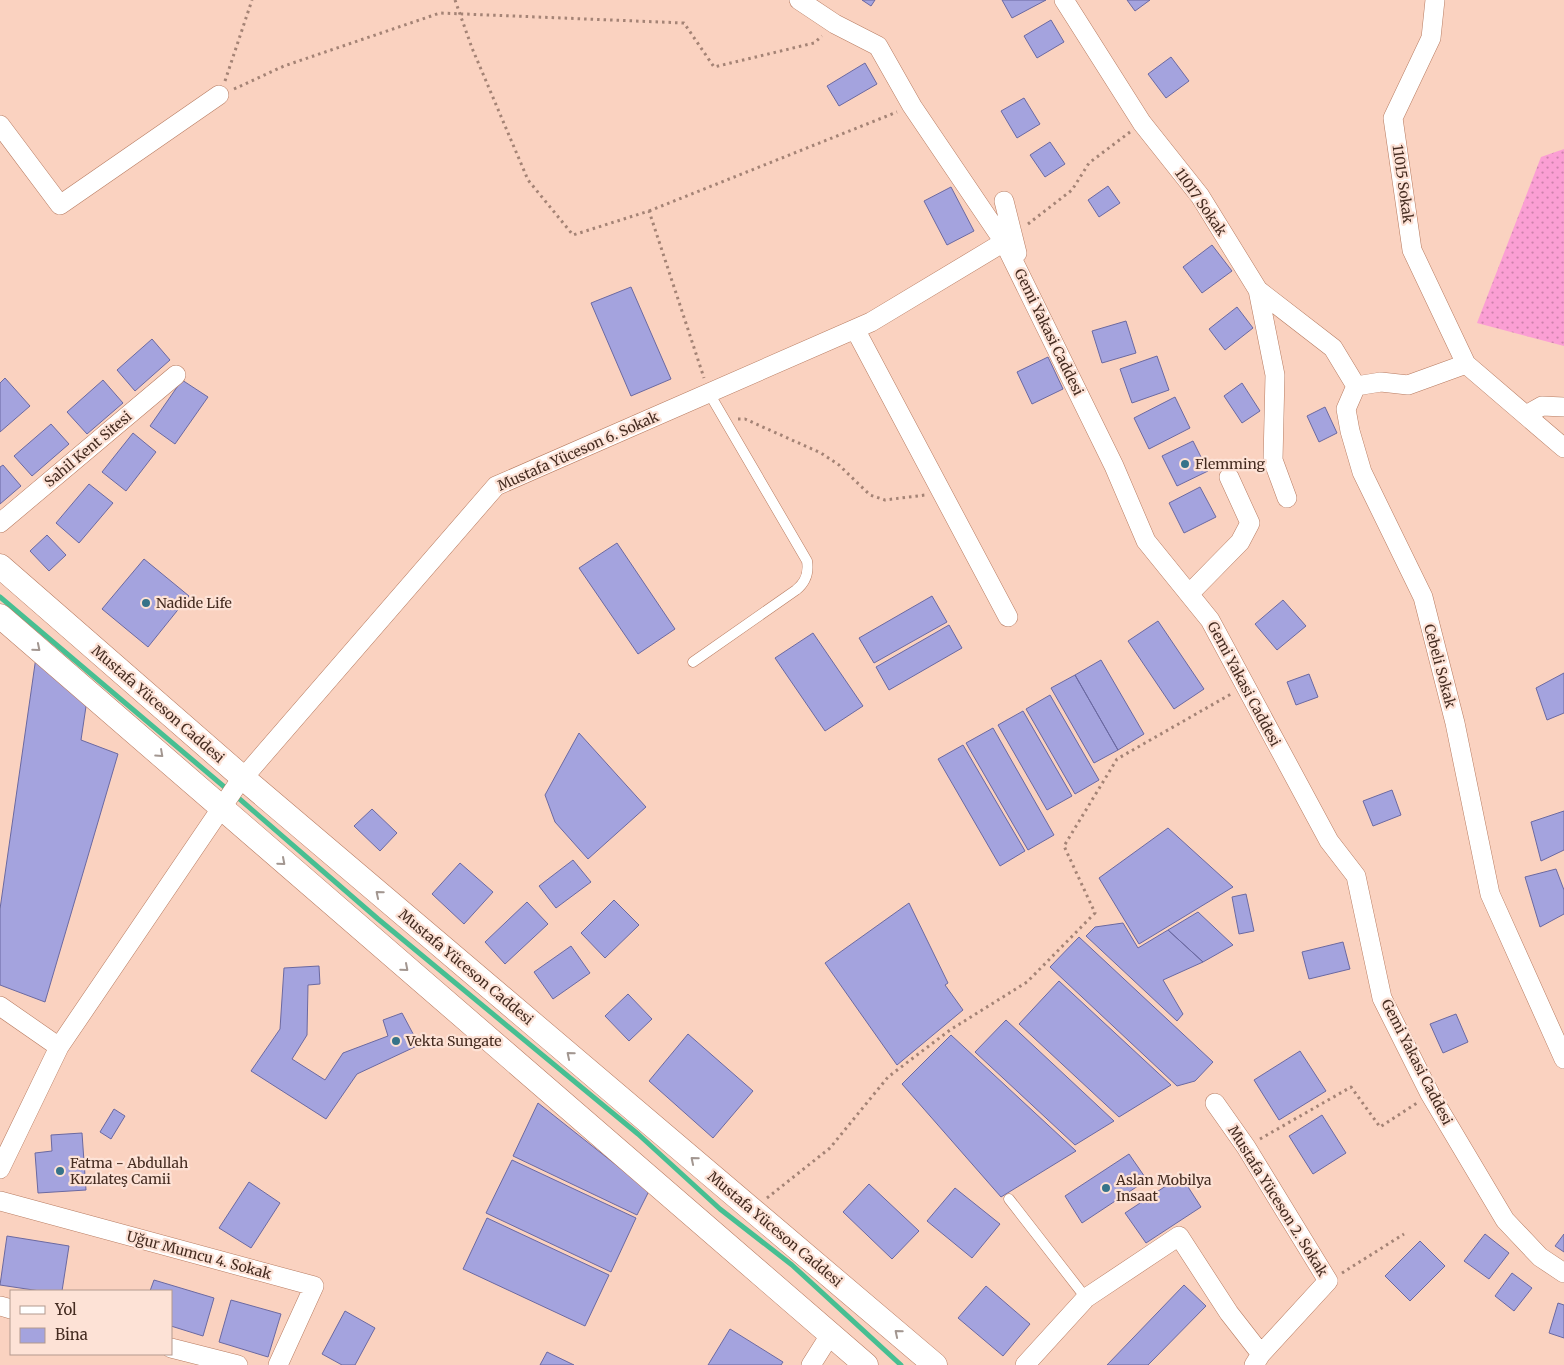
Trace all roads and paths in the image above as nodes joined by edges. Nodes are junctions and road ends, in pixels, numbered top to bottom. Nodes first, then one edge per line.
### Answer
1 (252, 0) edge
2 (454, 0) edge
3 (799, 0) edge
4 (1064, 0) edge
5 (1434, 0) edge
6 (459, 14) junction
7 (835, 24) junction
8 (219, 95) junction
9 (912, 106) junction
10 (1142, 123) junction
11 (0, 126) edge
12 (1004, 201) dead end
13 (649, 211) junction
14 (1008, 238) junction
15 (1258, 290) junction
16 (855, 329) junction
17 (1466, 364) junction
18 (176, 375) dead end
19 (1356, 386) junction
20 (709, 393) junction
21 (1564, 407) edge
22 (1526, 415) junction
23 (725, 421) junction
24 (1564, 448) edge
25 (1229, 477) dead end
26 (942, 493) junction
27 (1287, 498) dead end
28 (0, 523) edge
29 (0, 566) edge
30 (1189, 594) junction
31 (0, 616) edge
32 (1008, 617) dead end
33 (693, 662) dead end
34 (1245, 687) junction
35 (232, 792) junction
36 (0, 1006) edge
37 (59, 1047) junction
38 (1564, 1058) edge
39 (1430, 1094) junction
40 (1215, 1103) dead end
41 (1246, 1147) junction
42 (0, 1169) edge
43 (1009, 1199) dead end
44 (0, 1201) edge
45 (753, 1210) junction
46 (1404, 1234) dead end
47 (1564, 1273) edge
48 (1328, 1281) junction
49 (1086, 1298) junction
50 (830, 1335) junction
51 (172, 1348) edge
52 (1258, 1359) edge
53 (238, 1365) edge
54 (278, 1365) edge
55 (811, 1365) edge
56 (866, 1365) edge
57 (935, 1365) edge
58 (1025, 1365) edge

1 - 8 path
2 - 6 path
3 - 7 street, Gemi Yakasi Caddesi
4 - 10 street, 11017 Sokak
5 - 17 street, 11015 Sokak
6 - 7 path
6 - 8 path
6 - 13 path
7 - 9 street, Gemi Yakasi Caddesi
8 - 11 street
9 - 13 path
9 - 14 street, Gemi Yakasi Caddesi
10 - 14 path
10 - 15 street, 11017 Sokak
12 - 14 street
13 - 20 path
14 - 16 street, Mustafa Yüceson 6. Sokak
14 - 30 street, Gemi Yakasi Caddesi
15 - 19 street, 11017 Sokak
15 - 27 street
16 - 20 street, Mustafa Yüceson 6. Sokak
16 - 26 street
17 - 19 street
17 - 22 street
18 - 28 street, Sahil Kent Sitesi
19 - 38 street, Cebeli Sokak
20 - 23 lane
20 - 35 street, Mustafa Yüceson 6. Sokak
21 - 22 street
22 - 24 street
23 - 26 path
23 - 33 lane
25 - 30 street
26 - 32 street
29 - 35 street, Mustafa Yüceson Caddesi
30 - 34 street, Gemi Yakasi Caddesi
31 -> 35 street, Mustafa Yüceson Caddesi
34 - 39 street, Gemi Yakasi Caddesi
34 - 45 path
35 - 37 street, Mustafa Yüceson 6. Sokak
45 -> 35 street, Mustafa Yüceson Caddesi
35 -> 50 street, Mustafa Yüceson Caddesi
36 - 37 street
37 - 42 street, Mustafa Yüceson 6. Sokak
39 - 41 path
39 - 47 street, Gemi Yakasi Caddesi
40 - 41 street, Mustafa Yüceson 2. Sokak
41 - 48 street, Mustafa Yüceson 2. Sokak
43 - 49 lane
44 - 54 street, Uğur Mumcu 4. Sokak
57 -> 45 street, Mustafa Yüceson Caddesi
46 - 48 path
48 - 52 street, Mustafa Yüceson 2. Sokak
49 - 52 street
49 - 58 street
50 - 55 street
50 - 56 street, Mustafa Yüceson Caddesi
51 - 53 street

